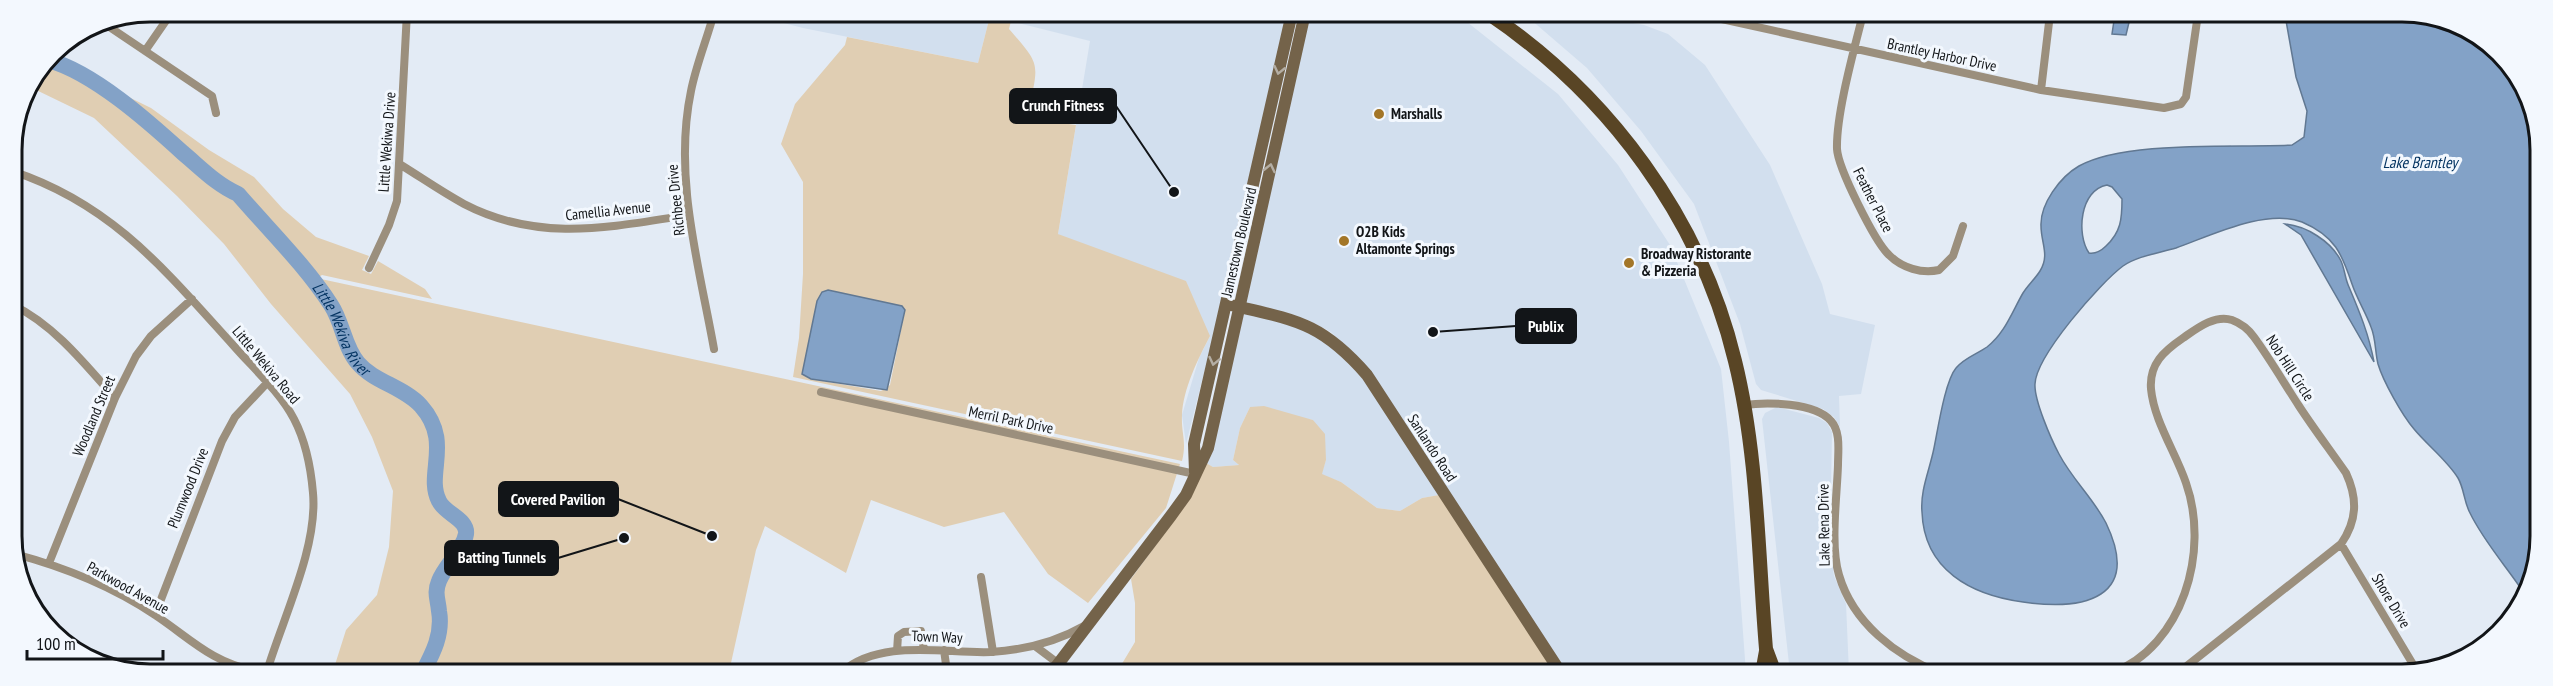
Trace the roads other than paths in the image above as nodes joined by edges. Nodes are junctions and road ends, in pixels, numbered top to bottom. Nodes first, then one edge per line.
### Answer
1 (1290, 22) edge
2 (1303, 22) edge
3 (1504, 22) edge
4 (1735, 22) edge
5 (1861, 22) edge
6 (2049, 22) edge
7 (2197, 22) edge
8 (164, 23) edge
9 (407, 23) edge
10 (711, 23) edge
11 (112, 28) edge
12 (1854, 50) junction
13 (145, 51) junction
14 (2041, 90) junction
15 (216, 113) dead end
16 (401, 165) junction
17 (23, 175) edge
18 (689, 215) junction
19 (1963, 226) dead end
20 (369, 268) dead end
21 (192, 299) junction
22 (1233, 305) junction
23 (23, 312) edge
24 (714, 350) dead end
25 (267, 383) junction
26 (821, 392) dead end
27 (115, 398) junction
28 (1744, 405) junction
29 (1195, 474) junction
30 (2341, 544) junction
31 (25, 557) edge
32 (49, 563) junction
33 (981, 577) dead end
34 (154, 615) junction
35 (1090, 622) junction
36 (1035, 646) junction
37 (1766, 649) junction
38 (924, 650) junction
39 (944, 650) junction
40 (897, 651) junction
41 (993, 652) junction
42 (1555, 663) edge
43 (1764, 663) edge
44 (1771, 663) edge
45 (1919, 663) edge
46 (2130, 663) edge
47 (2192, 663) edge
48 (2412, 663) edge
49 (228, 664) edge
50 (269, 664) edge
51 (859, 664) edge
52 (946, 664) edge
53 (1051, 664) edge
54 (1058, 664) edge

1 -> 22 street, Jamestown Boulevard
22 -> 2 street, Jamestown Boulevard
3 - 28 main road
4 - 12 street, Brantley Harbor Drive
5 - 12 street, Feather Place
6 - 14 street
7 - 14 street, Brantley Harbor Drive
8 - 13 street
9 - 16 street, Little Wekiwa Drive
10 - 18 street, Richbee Drive
11 - 13 street
12 - 14 street, Brantley Harbor Drive
12 - 19 street, Feather Place
13 - 15 street
16 - 18 street, Camellia Avenue
16 - 20 street, Little Wekiwa Drive
17 - 21 street, Little Wekiva Road
18 - 24 street, Richbee Drive
21 - 25 street, Little Wekiva Road
21 - 27 street, Woodland Street
22 - 29 street, Jamestown Boulevard
22 - 42 street, Sanlando Road
23 - 27 street
25 - 34 street, Plumwood Drive
25 - 50 street, Little Wekiva Road
26 - 29 street, Merril Park Drive
27 - 32 street, Woodland Street
28 - 37 main road
28 - 45 street, Lake Rena Drive
29 - 35 street, Jamestown Boulevard
30 - 46 street, Nob Hill Circle
30 - 47 street, Nob Hill Circle
30 - 48 street, Shore Drive
31 - 32 street, Parkwood Avenue
32 - 34 street, Parkwood Avenue
33 - 41 street
34 - 49 street, Parkwood Avenue
35 - 36 street, Town Way
35 - 54 street, Jamestown Boulevard
36 - 41 street, Town Way
36 - 53 street
37 - 43 main road
37 - 44 main road
38 - 39 street, Town Way
38 - 40 street, Town Way
38 - 40 street
39 - 41 street, Town Way
39 - 52 street
40 - 51 street, Town Way

